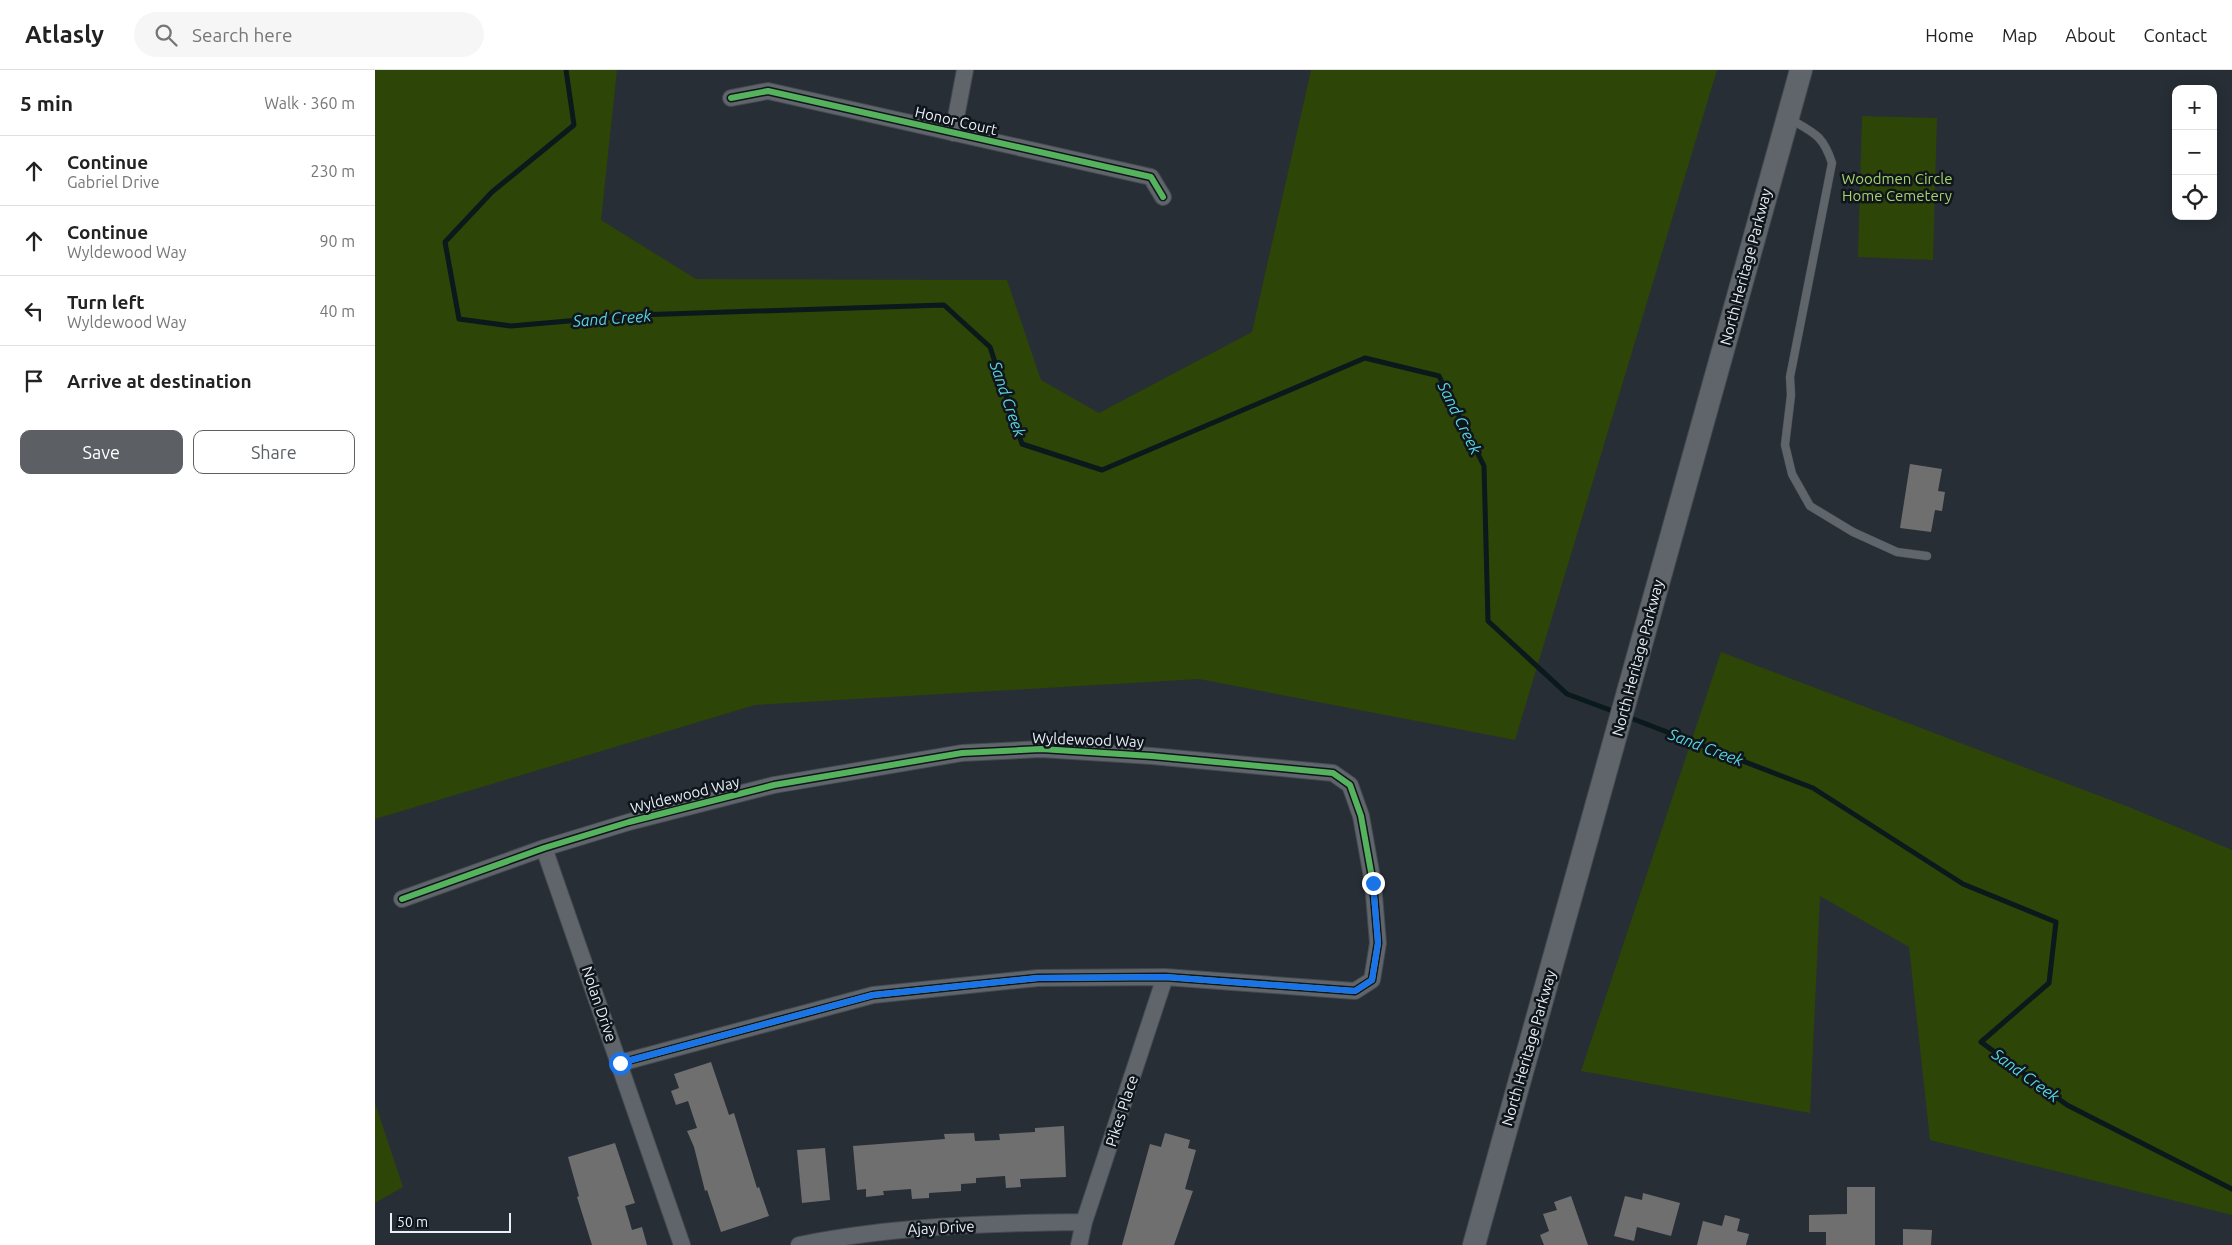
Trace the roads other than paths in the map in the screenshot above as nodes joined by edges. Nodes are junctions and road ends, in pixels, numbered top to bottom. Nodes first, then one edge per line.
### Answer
1 (965, 70) edge
2 (1801, 70) edge
3 (731, 98) dead end
4 (1788, 117) junction
5 (953, 133) junction
6 (1163, 197) dead end
7 (1927, 556) dead end
8 (544, 848) junction
9 (402, 899) dead end
10 (1165, 977) junction
11 (620, 1063) junction
12 (1084, 1222) junction
13 (682, 1245) edge
14 (799, 1245) edge
15 (1079, 1245) edge
16 (1474, 1245) edge

1 - 5 street
2 - 4 main road, North Heritage Parkway
3 - 5 street, Honor Court
4 - 7 lane
4 - 16 main road, North Heritage Parkway
5 - 6 street, Honor Court
8 - 9 street, Wyldewood Way
8 - 10 street, Wyldewood Way
8 - 11 street, Nolan Drive
10 - 11 street, Wyldewood Way
10 - 12 street, Pikes Place
11 - 13 street, Nolan Drive
12 - 14 street, Ajay Drive
12 - 15 street, Pikes Place

